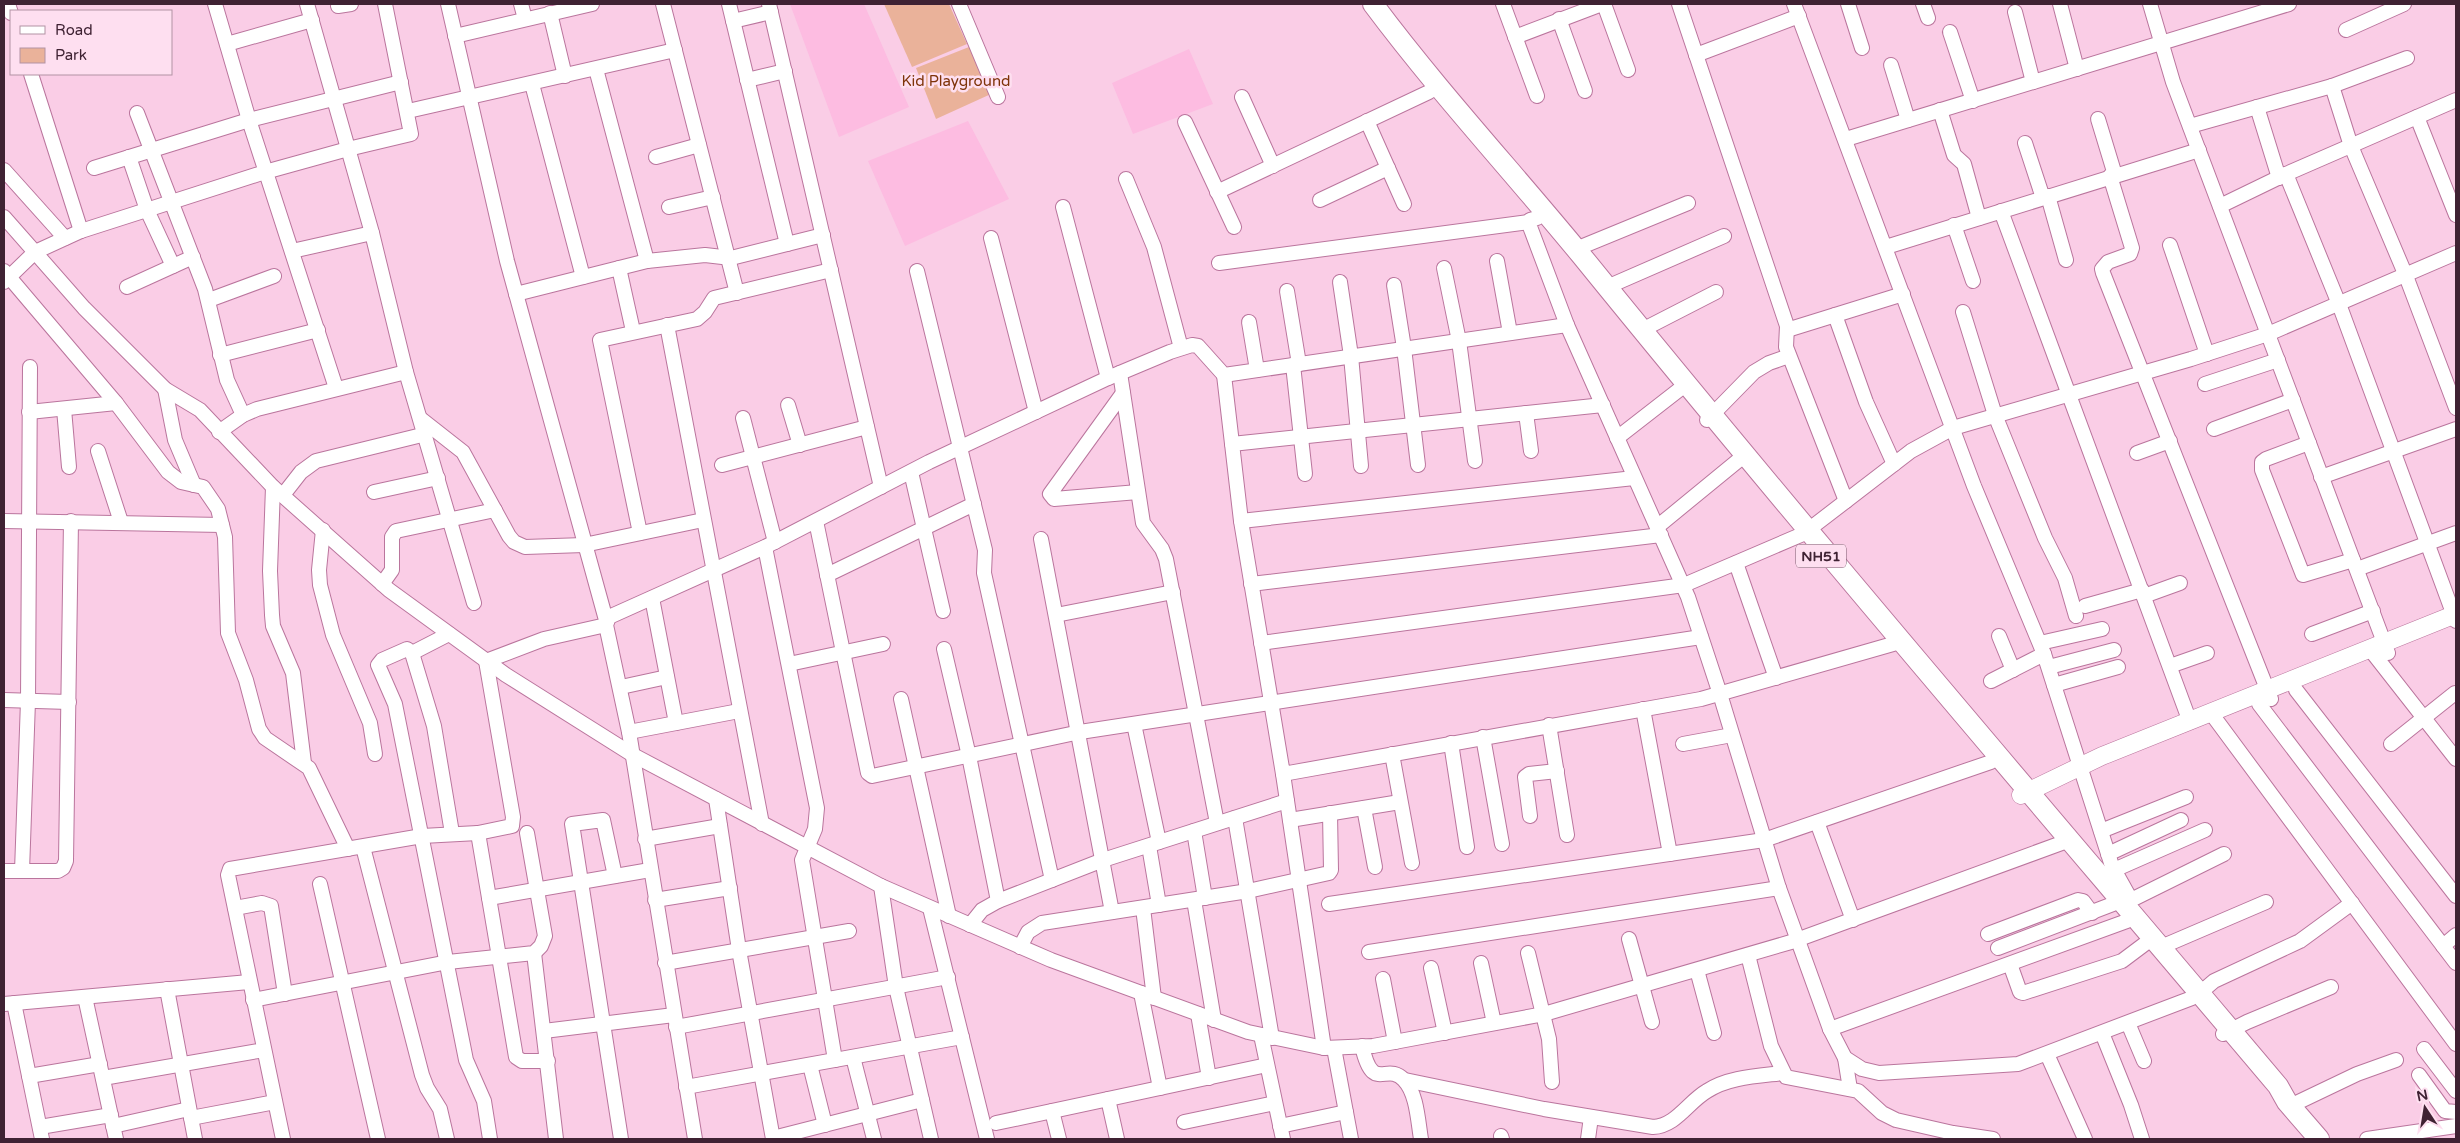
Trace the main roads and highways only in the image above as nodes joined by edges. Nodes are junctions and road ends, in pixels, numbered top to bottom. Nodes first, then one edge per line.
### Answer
1 (1362, 4) edge
2 (1373, 4) edge
3 (1710, 418) junction
4 (1806, 532) junction
5 (2456, 619) edge
6 (2380, 650) junction
7 (2266, 698) junction
8 (2214, 717) junction
9 (2085, 766) junction
10 (2025, 793) junction
11 (2319, 1139) edge

1 - 3 highway, NH51
2 - 3 highway, NH51
3 - 4 highway, NH51
3 - 4 highway, NH51
4 - 10 highway, NH51
4 - 10 highway, NH51
5 - 6 main road
6 - 7 main road
6 - 7 main road
7 - 8 main road
8 - 9 main road
8 - 9 main road
9 - 10 main road
10 - 11 highway, NH51

